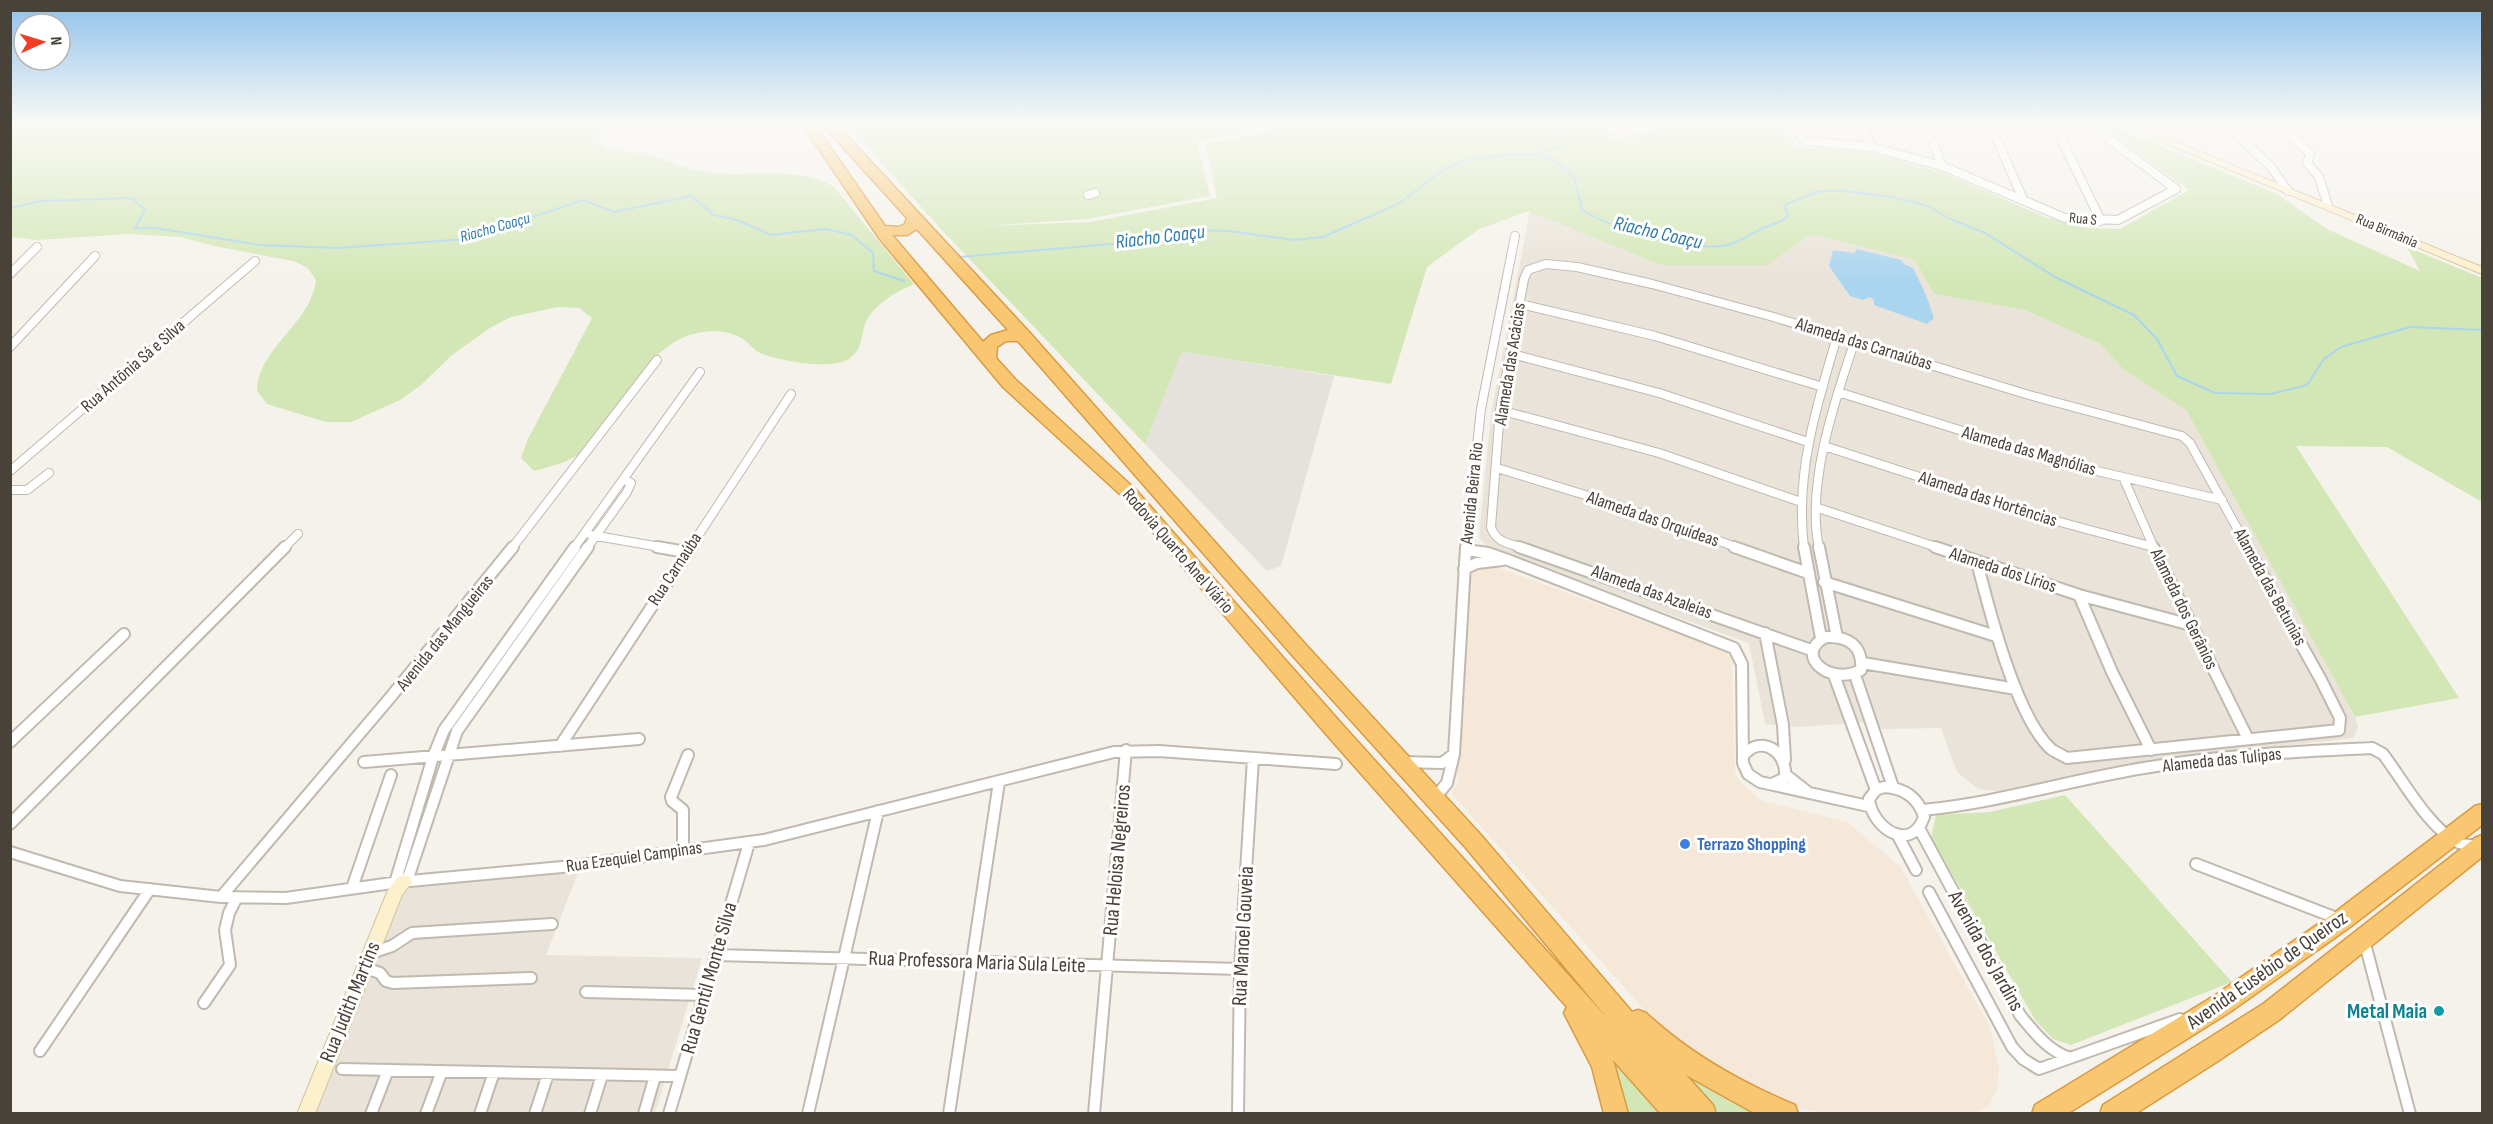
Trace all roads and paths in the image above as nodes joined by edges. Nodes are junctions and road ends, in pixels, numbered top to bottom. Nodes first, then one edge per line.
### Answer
1 (844, 176) edge
2 (876, 176) edge
3 (1968, 176) edge
4 (2013, 176) edge
5 (2079, 176) edge
6 (2160, 176) edge
7 (2252, 176) edge
8 (2278, 176) edge
9 (2317, 176) edge
10 (2288, 191) junction
11 (2023, 199) junction
12 (2328, 206) junction
13 (914, 218) junction
14 (2101, 221) junction
15 (881, 230) junction
16 (1515, 236) dead end
17 (37, 247) dead end
18 (95, 256) dead end
19 (255, 261) dead end
20 (1533, 267) joint
21 (2482, 271) edge
22 (10, 274) edge
23 (1520, 304) junction
24 (1025, 338) junction
25 (1837, 338) junction
26 (1854, 343) junction
27 (10, 347) edge
28 (1512, 354) junction
29 (989, 357) junction
30 (657, 360) dead end
31 (700, 372) dead end
32 (1823, 387) junction
33 (1838, 392) junction
34 (791, 394) dead end
35 (1500, 410) junction
36 (1815, 416) junction
37 (1828, 419) junction
38 (1808, 442) junction
39 (2190, 443) joint
40 (1824, 446) junction
41 (1497, 468) junction
42 (10, 471) edge
43 (1804, 472) junction
44 (49, 473) dead end
45 (1819, 476) junction
46 (2123, 477) junction
47 (10, 490) edge
48 (2222, 500) junction
49 (1801, 502) junction
50 (1818, 508) junction
51 (298, 534) dead end
52 (590, 535) junction
53 (1493, 535) joint
54 (1804, 537) junction
55 (1817, 539) junction
56 (2153, 547) junction
57 (1466, 550) junction
58 (686, 552) junction
59 (1508, 560) junction
60 (1977, 562) junction
61 (1464, 569) junction
62 (1808, 573) junction
63 (1824, 582) junction
64 (2079, 595) junction
65 (1256, 597) junction
66 (1233, 614) junction
67 (2191, 625) junction
68 (1765, 633) junction
69 (124, 634) dead end
70 (1996, 636) junction
71 (1837, 637) junction
72 (1821, 638) junction
73 (1811, 650) junction
74 (1863, 663) junction
75 (1834, 675) junction
76 (1855, 675) junction
77 (2016, 690) junction
78 (1867, 708) junction
79 (1848, 709) junction
80 (1743, 723) junction
81 (1876, 735) junction
82 (1857, 736) junction
83 (639, 739) dead end
84 (2248, 739) junction
85 (10, 742) edge
86 (560, 746) junction
87 (1758, 746) junction
88 (1126, 750) junction
89 (2151, 750) junction
90 (1454, 754) junction
91 (688, 755) dead end
92 (447, 756) junction
93 (434, 757) junction
94 (1743, 757) junction
95 (1253, 758) junction
96 (1785, 760) junction
97 (1399, 761) junction
98 (364, 762) dead end
99 (1336, 764) dead end
100 (391, 775) dead end
101 (1786, 775) junction
102 (999, 782) junction
103 (1769, 784) junction
104 (1893, 787) junction
105 (1876, 790) junction
106 (1812, 794) junction
107 (1434, 799) junction
108 (1868, 806) junction
109 (878, 810) junction
110 (1923, 810) junction
111 (2482, 813) edge
112 (10, 824) edge
113 (1920, 830) junction
114 (1897, 834) junction
115 (2452, 838) junction
116 (749, 843) junction
117 (2482, 845) edge
118 (683, 850) junction
119 (10, 852) edge
120 (2196, 864) dead end
121 (1916, 870) dead end
122 (398, 885) junction
123 (352, 888) junction
124 (150, 889) junction
125 (1929, 892) dead end
126 (222, 897) junction
127 (237, 897) junction
128 (1536, 916) junction
129 (2342, 920) junction
130 (552, 924) dead end
131 (2363, 938) junction
132 (715, 955) junction
133 (844, 958) junction
134 (368, 961) junction
135 (972, 961) junction
136 (1107, 966) junction
137 (1240, 969) junction
138 (1554, 976) junction
139 (531, 978) dead end
140 (586, 992) dead end
141 (704, 995) junction
142 (204, 1003) dead end
143 (2222, 1004) junction
144 (40, 1051) dead end
145 (2070, 1058) junction
146 (342, 1069) dead end
147 (388, 1070) junction
148 (442, 1071) junction
149 (494, 1072) junction
150 (548, 1074) junction
151 (602, 1075) junction
152 (655, 1076) junction
153 (680, 1076) junction
154 (306, 1113) edge
155 (371, 1113) edge
156 (426, 1113) edge
157 (480, 1113) edge
158 (535, 1113) edge
159 (590, 1113) edge
160 (644, 1113) edge
161 (669, 1113) edge
162 (808, 1113) edge
163 (949, 1113) edge
164 (1094, 1113) edge
165 (1238, 1113) edge
166 (1616, 1113) edge
167 (1677, 1113) edge
168 (1704, 1113) edge
169 (1786, 1113) edge
170 (2043, 1113) edge
171 (2112, 1113) edge
172 (2410, 1113) edge

1 - 15 highway, Rodovia Quarto Anel Viário
2 - 13 highway, Rodovia Quarto Anel Viário
3 - 11 street, Rua S
4 - 11 street
5 - 14 street
6 - 14 street, Rua S
7 - 10 street, Rua Birmânia
8 - 10 street
9 - 12 street
10 - 12 street, Rua Birmânia
11 - 14 street, Rua S
12 - 21 street, Rua Birmânia
13 - 15 highway
13 - 24 highway, Rodovia Quarto Anel Viário
15 - 29 highway, Rodovia Quarto Anel Viário
16 - 57 street, Avenida Beira Rio
17 - 22 street
18 - 27 street
19 - 42 street, Rua Antônia Sá e Silva
20 - 23 street, Alameda das Acácias
20 - 25 street, Alameda das Carnaúbas
23 - 28 street, Alameda das Acácias
23 - 32 street
24 - 29 highway
24 - 65 highway, Rodovia Quarto Anel Viário
25 - 26 street, Alameda das Carnaúbas
25 - 32 street
26 - 33 street
26 - 39 street, Alameda das Carnaúbas
28 - 35 street, Alameda das Acácias
28 - 38 street
29 - 66 highway, Rodovia Quarto Anel Viário
30 - 126 street, Avenida das Mangueiras
31 - 52 street
32 - 36 street
33 - 37 street
33 - 46 street, Alameda das Magnólias
34 - 58 street, Rua Carnaúba
35 - 41 street, Alameda das Acácias
35 - 49 street
36 - 37 street
36 - 38 street
37 - 40 street
38 - 43 street
39 - 48 street, Alameda das Betunias
40 - 45 street
40 - 56 street, Alameda das Hortências
41 - 53 street, Alameda das Acácias
41 - 62 street, Alameda das Orquídeas
43 - 45 street
43 - 49 street
44 - 47 street
45 - 50 street
46 - 48 street, Alameda das Magnólias
46 - 56 street, Alameda dos Gerânios
48 - 84 street, Alameda das Betunias
49 - 54 street
50 - 55 street
50 - 60 street, Alameda dos Lírios
51 - 112 street
52 - 58 street
52 - 92 street
52 - 93 street
53 - 68 street, Alameda das Azaleias
54 - 55 street
54 - 62 street
55 - 63 street
56 - 67 street, Alameda dos Gerânios
57 - 59 street
57 - 61 street, Avenida Beira Rio
58 - 86 street, Rua Carnaúba
59 - 61 street
59 - 80 street
60 - 64 street, Alameda dos Lírios
60 - 70 street
61 - 90 street, Avenida Beira Rio
62 - 72 street
63 - 70 street
63 - 71 street
64 - 67 street, Alameda dos Lírios
64 - 89 street
65 - 66 highway
65 - 97 highway, Rodovia Quarto Anel Viário
66 - 138 highway, Rodovia Quarto Anel Viário
67 - 84 street, Alameda dos Gerânios
68 - 73 street, Alameda das Azaleias
68 - 96 street
69 - 85 street
70 - 77 street
71 - 72 street
71 - 74 street
72 - 73 street
73 - 75 street
74 - 76 street
74 - 77 street
75 - 76 street
75 - 79 street
76 - 78 street
77 - 89 street
78 - 79 street
78 - 81 street
79 - 82 street
80 - 87 street
80 - 94 street
81 - 82 street
81 - 104 street
82 - 105 street
83 - 86 street
84 - 89 street
86 - 92 street
87 - 94 street
87 - 96 street
88 - 95 street, Rua Ezequiel Campinas
88 - 102 street, Rua Ezequiel Campinas
88 - 136 street, Rua Heloisa Negreiros
90 - 97 street
90 - 107 street, Avenida Beira Rio
91 - 118 street
92 - 93 street
92 - 122 street
93 - 98 street
93 - 122 street
94 - 103 street
95 - 99 street, Rua Ezequiel Campinas
95 - 137 street, Rua Manoel Gouveia
96 - 101 street
97 - 107 highway, Rodovia Quarto Anel Viário
100 - 123 street
101 - 103 street
101 - 106 street
102 - 109 street, Rua Ezequiel Campinas
102 - 135 street
103 - 106 street
104 - 105 street
104 - 110 street
105 - 108 street
106 - 108 street
107 - 128 highway, Rodovia Quarto Anel Viário
108 - 114 street
109 - 116 street, Rua Ezequiel Campinas
109 - 133 street
110 - 113 street
110 - 115 street, Alameda das Tulipas
111 - 115 highway, Avenida Eusébio de Queiroz
113 - 114 street
113 - 145 street, Avenida dos Jardins
114 - 121 street
115 - 117 street
115 - 129 highway, Avenida Eusébio de Queiroz
116 - 118 street, Rua Ezequiel Campinas
116 - 132 street, Rua Gentil Monte Silva
117 - 131 highway, Avenida Eusébio de Queiroz
118 - 122 street, Rua Ezequiel Campinas
119 - 124 street, Rua Ezequiel Campinas
120 - 129 street
122 - 123 street, Rua Ezequiel Campinas
122 - 134 street, Rua Judith Martins
123 - 127 street, Rua Ezequiel Campinas
124 - 126 street, Rua Ezequiel Campinas
124 - 144 street
125 - 145 street, Avenida dos Jardins
126 - 127 street, Rua Ezequiel Campinas
127 - 142 street
128 - 168 highway
128 - 169 highway
129 - 143 highway, Avenida Eusébio de Queiroz
130 - 134 street
131 - 171 highway, Avenida Eusébio de Queiroz
131 - 172 street
132 - 133 street, Rua Professora Maria Sula Leite
132 - 141 street, Rua Gentil Monte Silva
133 - 135 street, Rua Professora Maria Sula Leite
133 - 162 street
134 - 139 street
134 - 154 street, Rua Judith Martins
135 - 136 street, Rua Professora Maria Sula Leite
135 - 163 street
136 - 137 street, Rua Professora Maria Sula Leite
136 - 164 street, Rua Heloisa Negreiros
137 - 165 street, Rua Manoel Gouveia
138 - 166 highway
138 - 167 highway
140 - 141 street
141 - 153 street, Rua Gentil Monte Silva
143 - 145 street, Avenida dos Jardins
143 - 170 highway, Avenida Eusébio de Queiroz
146 - 147 street
147 - 148 street
147 - 155 street
148 - 149 street
148 - 156 street
149 - 150 street
149 - 157 street
150 - 151 street
150 - 158 street
151 - 152 street
151 - 159 street
152 - 153 street
152 - 160 street
153 - 161 street, Rua Gentil Monte Silva

